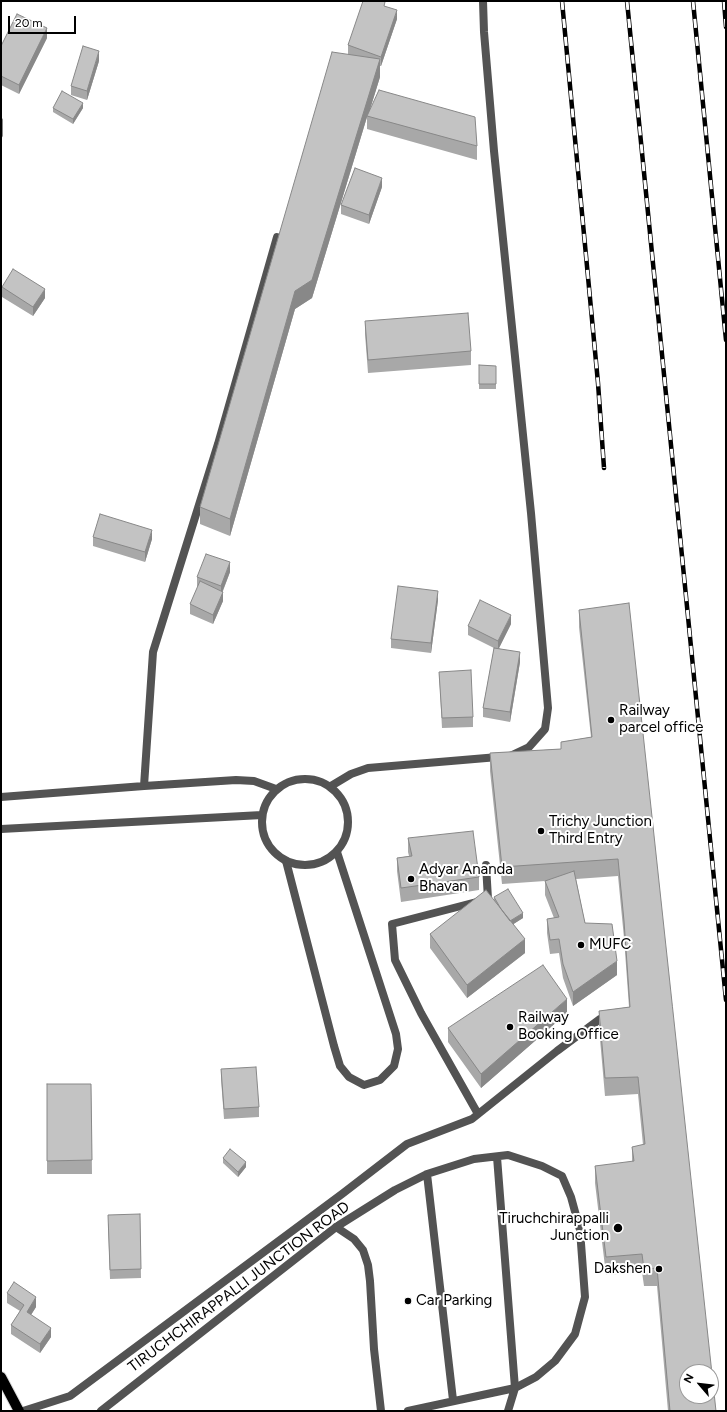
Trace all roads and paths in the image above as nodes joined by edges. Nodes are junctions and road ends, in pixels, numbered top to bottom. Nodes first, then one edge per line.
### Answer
1 (483, 1) edge
2 (277, 237) edge
3 (144, 786) junction
4 (331, 786) junction
5 (276, 789) junction
6 (1, 798) edge
7 (262, 815) junction
8 (1, 829) edge
9 (337, 852) junction
10 (286, 862) junction
11 (486, 865) dead end
12 (615, 1017) edge
13 (478, 1114) junction
14 (498, 1157) junction
15 (427, 1174) junction
16 (336, 1227) junction
17 (1, 1377) edge
18 (515, 1388) junction
19 (453, 1400) junction
20 (19, 1411) edge
21 (22, 1411) edge
22 (101, 1411) edge
23 (382, 1411) edge
24 (408, 1411) edge
25 (508, 1411) edge

1 - 4 street
2 - 3 street
3 - 5 street
3 - 6 street
4 - 5 street
4 - 9 street
5 - 7 street
7 - 8 street
7 - 10 street
9 - 10 street
9 - 10 street
11 - 13 street
12 - 13 street
13 - 21 street
14 - 15 street, TIRUCHCHIRAPPALLI JUNCTION ROAD
14 - 18 street
14 - 18 street, TIRUCHCHIRAPPALLI JUNCTION ROAD
15 - 16 street, TIRUCHCHIRAPPALLI JUNCTION ROAD
15 - 19 street
16 - 22 street, TIRUCHCHIRAPPALLI JUNCTION ROAD
16 - 23 street
17 - 20 main road
18 - 19 street, TIRUCHCHIRAPPALLI JUNCTION ROAD
18 - 25 street
19 - 24 street, TIRUCHCHIRAPPALLI JUNCTION ROAD

